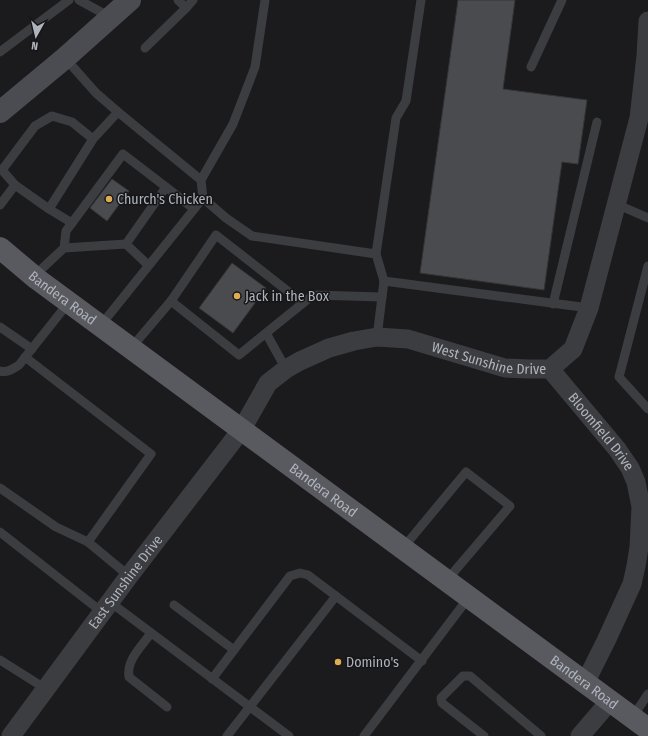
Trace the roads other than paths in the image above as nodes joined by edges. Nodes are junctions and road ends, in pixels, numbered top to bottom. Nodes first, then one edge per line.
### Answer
1 (69, 0) edge
2 (79, 0) edge
3 (130, 0) edge
4 (178, 0) edge
5 (193, 0) edge
6 (265, 0) edge
7 (421, 0) edge
8 (562, 0) edge
9 (186, 8) junction
10 (110, 17) junction
11 (648, 21) edge
12 (145, 48) dead end
13 (0, 52) edge
14 (65, 58) junction
15 (531, 67) dead end
16 (645, 89) edge
17 (0, 112) edge
18 (118, 112) junction
19 (597, 122) dead end
20 (94, 139) junction
21 (201, 180) junction
22 (15, 185) junction
23 (166, 186) junction
24 (203, 198) junction
25 (616, 204) junction
26 (0, 205) edge
27 (49, 209) junction
28 (194, 209) junction
29 (648, 218) edge
30 (72, 223) junction
31 (126, 244) junction
32 (0, 248) edge
33 (64, 248) junction
34 (376, 254) junction
35 (148, 266) junction
36 (648, 266) edge
37 (34, 276) junction
38 (384, 281) junction
39 (382, 298) junction
40 (171, 301) junction
41 (69, 302) junction
42 (303, 303) junction
43 (553, 304) junction
44 (589, 308) junction
45 (100, 325) junction
46 (0, 327) edge
47 (266, 333) junction
48 (376, 337) junction
49 (132, 348) junction
50 (32, 349) junction
51 (25, 357) junction
52 (286, 369) junction
53 (550, 369) junction
54 (0, 371) edge
55 (648, 409) edge
56 (242, 429) junction
57 (0, 488) edge
58 (0, 532) edge
59 (88, 542) junction
60 (403, 548) junction
61 (129, 576) junction
62 (447, 580) junction
63 (336, 596) junction
64 (469, 597) junction
65 (174, 605) dead end
66 (106, 607) junction
67 (151, 633) junction
68 (234, 650) junction
69 (0, 660) edge
70 (422, 661) junction
71 (212, 679) junction
72 (585, 683) junction
73 (46, 689) junction
74 (648, 694) edge
75 (610, 701) junction
76 (168, 707) dead end
77 (250, 707) junction
78 (640, 723) edge
79 (11, 736) edge
80 (227, 736) edge
81 (288, 736) edge
82 (364, 736) edge
83 (484, 736) edge
84 (542, 736) edge
85 (580, 736) edge

1 - 13 lane
2 - 10 lane
3 - 10 main road
4 - 9 lane
5 - 9 lane
6 - 21 lane
7 - 34 lane
8 - 15 lane
9 - 12 lane
10 - 14 main road
11 - 16 street, West Sunshine Drive
14 - 17 main road
14 - 18 lane
16 - 25 street, West Sunshine Drive
18 - 20 lane
18 - 21 lane
19 - 43 lane
20 - 22 lane
20 - 27 lane
21 - 24 lane
22 - 26 lane
22 - 27 lane
23 - 28 lane
23 - 30 lane
23 - 31 lane
24 - 28 lane
24 - 34 lane
25 - 29 lane
25 - 44 street, West Sunshine Drive
27 - 30 lane
28 - 35 lane
30 - 33 lane
31 - 33 lane
31 - 35 lane
32 - 37 main road, Bandera Road
33 - 37 lane
34 - 38 lane
35 - 45 lane
36 - 55 lane
37 - 41 main road, Bandera Road
38 - 39 lane
38 - 43 lane
39 - 42 lane
39 - 48 lane
40 - 42 lane
40 - 47 lane
40 - 49 lane
41 - 45 main road, Bandera Road
41 - 50 lane
42 - 47 lane
43 - 44 lane
44 - 53 street, West Sunshine Drive
45 - 49 main road, Bandera Road
46 - 50 lane
47 - 52 lane
48 - 52 street, West Sunshine Drive
48 - 53 street, West Sunshine Drive
49 - 56 main road, Bandera Road
50 - 51 lane
51 - 54 lane
51 - 59 lane
52 - 56 street, West Sunshine Drive
53 - 72 street, Bloomfield Drive
56 - 60 main road, Bandera Road
56 - 61 street, East Sunshine Drive
57 - 59 lane
58 - 66 lane
59 - 61 lane
60 - 62 main road, Bandera Road
60 - 62 lane
61 - 66 street, East Sunshine Drive
62 - 64 main road, Bandera Road
63 - 68 lane
63 - 70 lane
63 - 77 lane
64 - 70 lane
64 - 72 main road, Bandera Road
65 - 68 lane
66 - 67 lane
66 - 73 street, East Sunshine Drive
67 - 71 lane
67 - 76 lane
68 - 71 lane
69 - 73 lane
70 - 82 lane
71 - 77 lane
72 - 75 main road, Bandera Road
73 - 79 street, East Sunshine Drive
74 - 78 lane
75 - 78 main road, Bandera Road
75 - 85 street
77 - 80 lane
77 - 81 lane
83 - 84 lane

